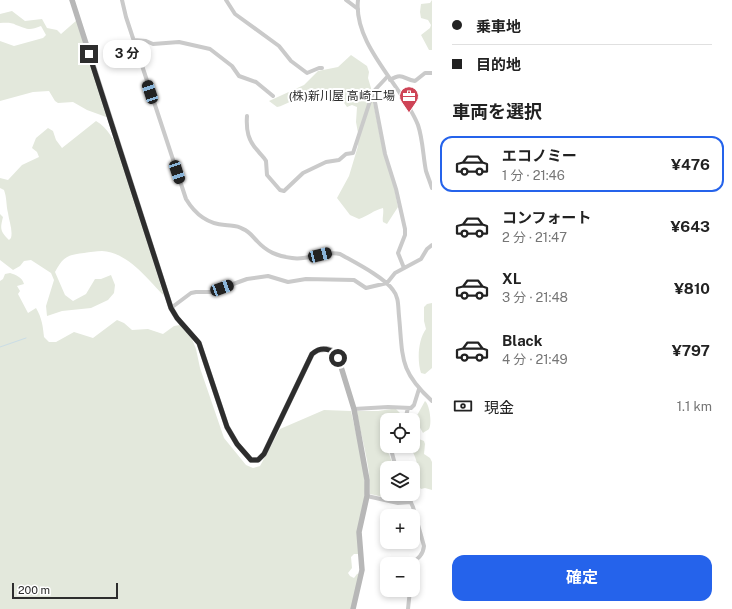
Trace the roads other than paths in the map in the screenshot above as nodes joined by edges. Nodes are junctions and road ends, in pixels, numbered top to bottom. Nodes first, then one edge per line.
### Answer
1 (72, 0) edge
2 (122, 0) edge
3 (226, 0) edge
4 (346, 0) edge
5 (358, 0) edge
6 (358, 9) junction
7 (134, 40) junction
8 (322, 68) dead end
9 (432, 73) edge
10 (389, 78) junction
11 (373, 92) junction
12 (272, 96) dead end
13 (247, 116) dead end
14 (432, 188) edge
15 (432, 245) edge
16 (404, 268) junction
17 (387, 283) junction
18 (171, 308) junction
19 (419, 389) junction
20 (432, 401) edge
21 (408, 408) junction
22 (354, 409) junction
23 (407, 413) edge
24 (367, 496) junction
25 (411, 502) joint
26 (420, 557) edge
27 (409, 597) edge
28 (353, 609) edge
29 (408, 609) edge

1 - 18 street
2 - 7 street
3 - 8 street
4 - 6 street
5 - 6 street
6 - 10 street
7 - 12 street
7 - 17 street
9 - 10 street
10 - 11 street
10 - 14 street
11 - 13 street
11 - 16 street
15 - 16 street
16 - 17 street
17 - 18 street
17 - 19 street
18 - 22 street
19 - 20 street
19 - 21 street
21 - 22 street
21 - 23 street
22 - 24 street
24 - 25 street
24 - 28 street
25 - 26 street
27 - 29 street

